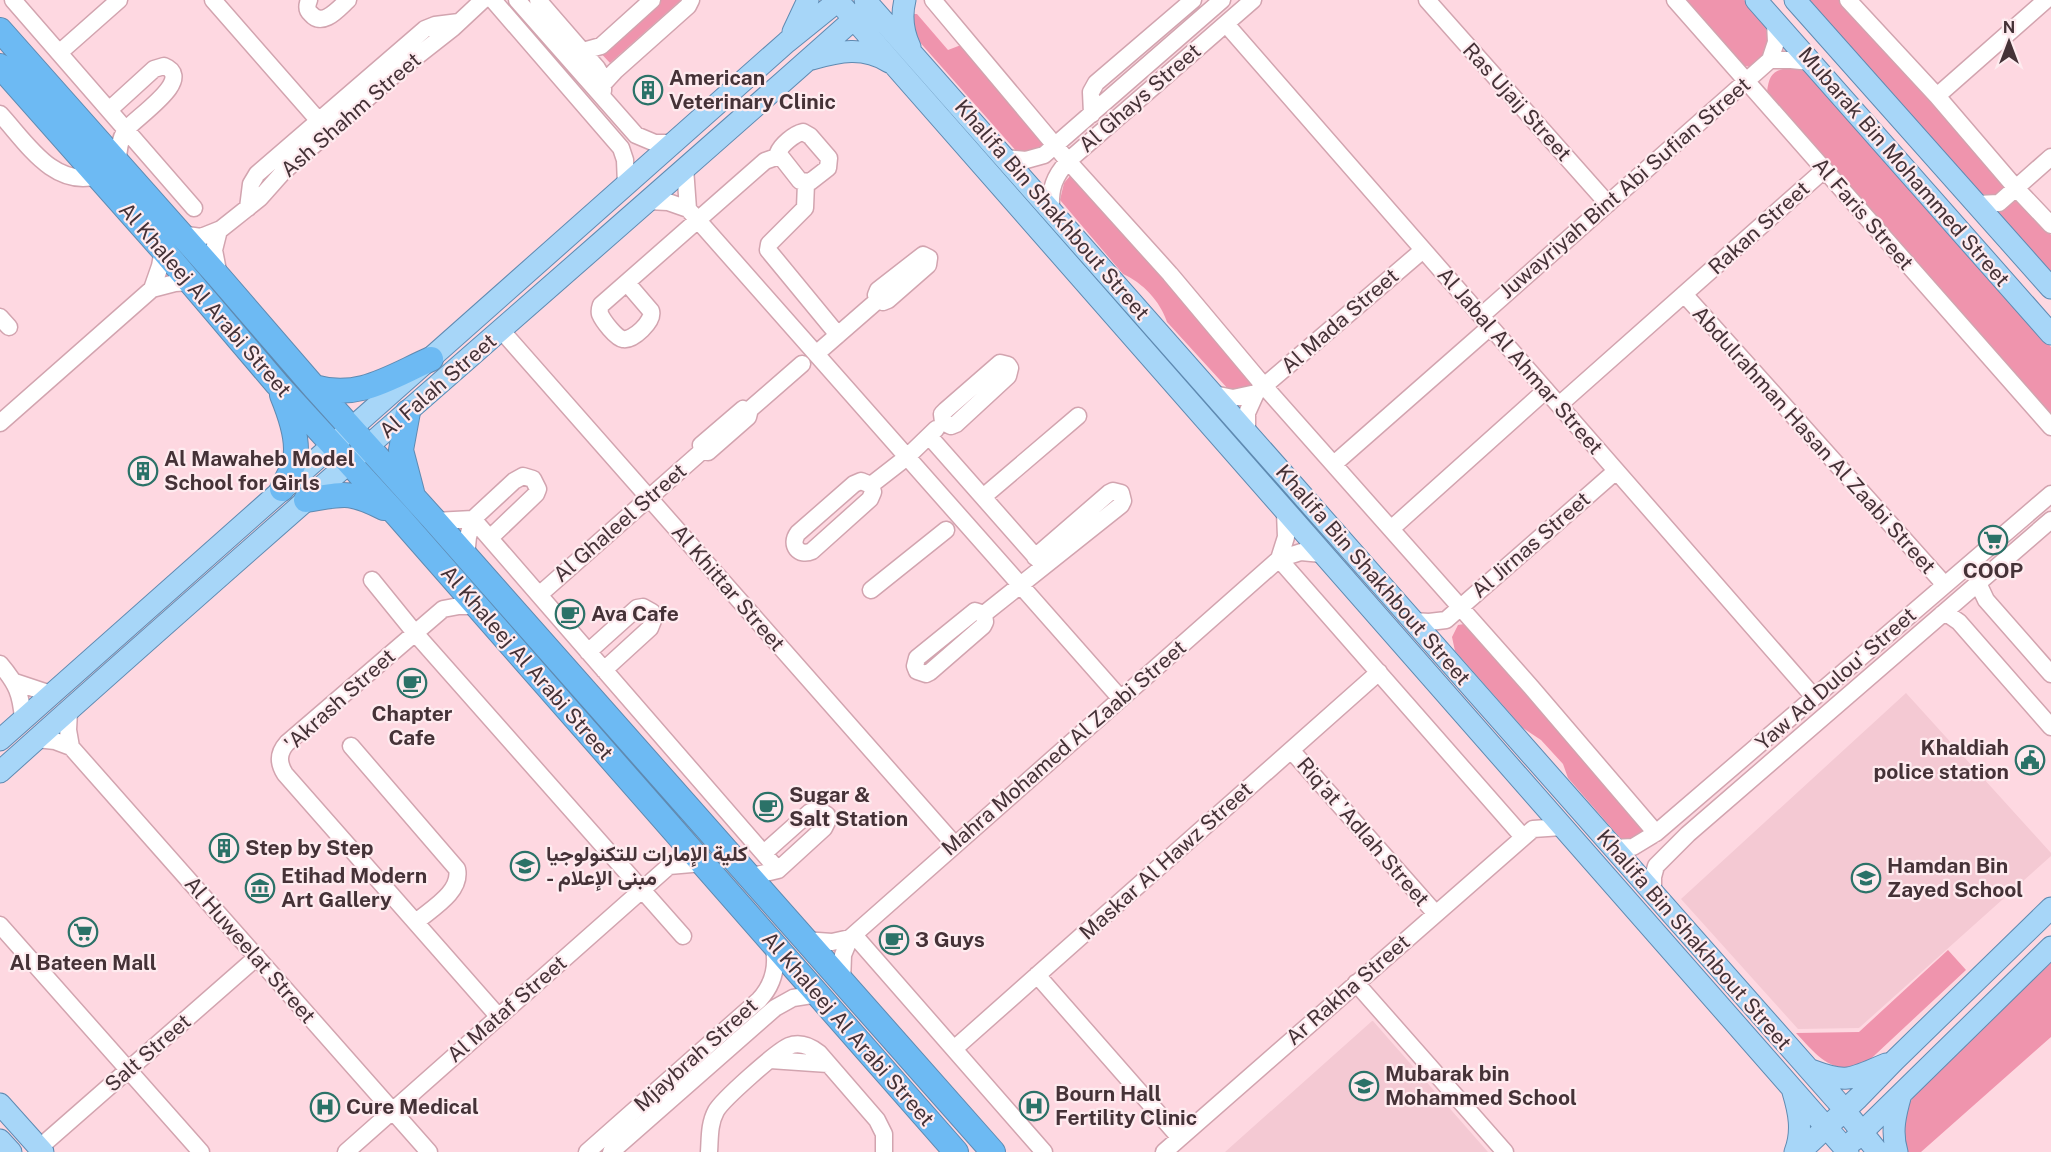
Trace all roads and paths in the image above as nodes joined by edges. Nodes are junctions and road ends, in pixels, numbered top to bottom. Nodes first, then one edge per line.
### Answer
1 (13, 0) edge
2 (119, 0) edge
3 (213, 0) edge
4 (309, 0) edge
5 (348, 0) edge
6 (483, 0) edge
7 (493, 0) edge
8 (517, 0) edge
9 (538, 0) edge
10 (652, 0) edge
11 (691, 0) edge
12 (808, 0) edge
13 (838, 0) edge
14 (905, 0) edge
15 (933, 0) edge
16 (1222, 0) edge
17 (1253, 0) edge
18 (1427, 0) edge
19 (1675, 0) edge
20 (1756, 0) edge
21 (1795, 0) edge
22 (1848, 0) edge
23 (2046, 0) edge
24 (1186, 2) edge
25 (866, 6) edge
26 (1775, 22) junction
27 (1226, 24) junction
28 (0, 30) edge
29 (441, 30) junction
30 (787, 42) junction
31 (583, 51) junction
32 (911, 51) junction
33 (59, 53) junction
34 (1770, 60) junction
35 (806, 61) junction
36 (1811, 62) junction
37 (894, 64) junction
38 (0, 66) edge
39 (1747, 81) junction
40 (603, 91) junction
41 (1937, 96) junction
42 (109, 110) junction
43 (0, 114) edge
44 (1092, 114) junction
45 (319, 121) junction
46 (126, 130) junction
47 (79, 138) junction
48 (673, 143) junction
49 (1055, 146) junction
50 (779, 156) junction
51 (2051, 157) edge
52 (1006, 158) junction
53 (1068, 161) junction
54 (686, 168) junction
55 (108, 170) junction
56 (1824, 170) junction
57 (60, 173) junction
58 (252, 180) junction
59 (806, 183) junction
60 (626, 185) junction
61 (2015, 187) junction
62 (264, 194) junction
63 (647, 201) junction
64 (1999, 203) junction
65 (1608, 204) junction
66 (1977, 204) junction
67 (194, 208) dead end
68 (248, 208) junction
69 (1051, 209) junction
70 (693, 215) junction
71 (1997, 225) junction
72 (2051, 225) edge
73 (219, 230) junction
74 (172, 242) junction
75 (1423, 250) junction
76 (219, 277) junction
77 (192, 282) junction
78 (627, 283) dead end
79 (2051, 288) edge
80 (152, 289) junction
81 (1684, 294) junction
82 (878, 300) dead end
83 (1485, 321) junction
84 (501, 330) junction
85 (838, 334) junction
86 (2051, 334) edge
87 (816, 354) junction
88 (431, 360) junction
89 (802, 364) dead end
90 (277, 384) junction
91 (314, 387) junction
92 (1260, 389) junction
93 (1546, 390) junction
94 (1214, 394) junction
95 (1559, 405) junction
96 (408, 412) junction
97 (1078, 416) dead end
98 (943, 422) dead end
99 (0, 423) edge
100 (2051, 428) edge
101 (351, 429) junction
102 (1247, 433) junction
103 (929, 436) junction
104 (332, 445) junction
105 (368, 448) junction
106 (907, 457) junction
107 (350, 464) junction
108 (1334, 464) junction
109 (1616, 471) junction
110 (871, 485) junction
111 (282, 489) junction
112 (2051, 494) edge
113 (983, 497) junction
114 (649, 498) junction
115 (306, 500) junction
116 (406, 507) junction
117 (1285, 512) junction
118 (473, 519) junction
119 (2051, 520) edge
120 (435, 521) junction
121 (1391, 529) junction
122 (946, 530) dead end
123 (490, 538) junction
124 (1322, 554) junction
125 (466, 556) junction
126 (1279, 559) junction
127 (1040, 562) junction
128 (447, 572) junction
129 (372, 580) dead end
130 (1978, 583) junction
131 (1945, 585) junction
132 (1021, 586) junction
133 (871, 590) dead end
134 (538, 595) junction
135 (477, 606) junction
136 (1460, 607) junction
137 (442, 609) junction
138 (984, 614) dead end
139 (1942, 614) junction
140 (1446, 620) junction
141 (1413, 621) junction
142 (415, 633) junction
143 (588, 652) junction
144 (1441, 653) junction
145 (0, 664) edge
146 (604, 670) junction
147 (1379, 672) junction
148 (2051, 674) edge
149 (15, 682) junction
150 (51, 694) junction
151 (1814, 697) junction
152 (1121, 699) junction
153 (69, 711) junction
154 (23, 719) junction
155 (2051, 727) edge
156 (37, 739) junction
157 (0, 740) edge
158 (351, 746) dead end
159 (71, 747) junction
160 (1291, 750) junction
161 (0, 772) edge
162 (1710, 786) junction
163 (1536, 796) junction
164 (1562, 826) junction
165 (673, 830) junction
166 (1528, 833) junction
167 (1656, 833) junction
168 (1681, 842) junction
169 (955, 845) junction
170 (1613, 848) junction
171 (764, 853) junction
172 (703, 863) junction
173 (669, 866) junction
174 (778, 870) junction
175 (748, 877) junction
176 (643, 889) junction
177 (1653, 893) junction
178 (2051, 908) edge
179 (776, 909) junction
180 (1436, 914) junction
181 (416, 922) junction
182 (0, 925) edge
183 (683, 936) dead end
184 (852, 936) junction
185 (804, 940) junction
186 (772, 942) junction
187 (2051, 947) edge
188 (257, 957) junction
189 (1037, 975) junction
190 (842, 983) junction
191 (1356, 983) junction
192 (818, 994) junction
193 (498, 1016) junction
194 (954, 1049) junction
195 (1895, 1060) junction
196 (1808, 1069) junction
197 (128, 1070) junction
198 (1792, 1088) junction
199 (1901, 1094) junction
200 (0, 1104) edge
201 (392, 1110) junction
202 (1845, 1111) junction
203 (1827, 1128) junction
204 (1863, 1132) junction
205 (1180, 1138) junction
206 (0, 1140) edge
207 (41, 1150) edge
208 (613, 1151) edge
209 (1845, 1151) edge
210 (11, 1152) edge
211 (201, 1152) edge
212 (346, 1152) edge
213 (429, 1152) edge
214 (587, 1152) edge
215 (710, 1152) edge
216 (884, 1152) edge
217 (956, 1152) edge
218 (993, 1152) edge
219 (1044, 1152) edge
220 (1164, 1152) edge
221 (1505, 1152) edge
222 (1795, 1152) edge
223 (1800, 1152) edge
224 (1878, 1152) edge
225 (1897, 1152) edge

1 - 33 street
2 - 33 street
3 - 45 street
4 - 5 street
6 - 29 street
7 - 60 street
8 - 40 street
9 - 31 street
10 - 31 street
11 - 40 street
12 - 30 main road
13 - 25 main road, Khalifa Bin Shakhbout Street
13 - 30 main road, Al Falah Street
14 - 32 main road
15 - 49 street
16 - 44 street, Al Ghays Street
17 - 27 street, Al Ghays Street
18 - 65 street, Ras Ujaij Street
19 - 39 street, Al Faris Street
20 - 26 main road, Mubarak Bin Mohammed Street
21 - 66 main road, Mubarak Bin Mohammed Street
22 - 41 street
23 - 41 street
24 - 44 street
25 - 32 main road, Khalifa Bin Shakhbout Street
25 - 35 main road, Al Falah Street
25 - 37 main road, Khalifa Bin Shakhbout Street
26 - 34 street, Juwayriyah Bint Abi Sufian Street
26 - 36 main road, Mubarak Bin Mohammed Street
27 - 53 street, Al Ghays Street
27 - 75 street, Al Jabal Al Ahmar Street
28 - 47 highway, Al Khaleej Al Arabi Street
29 - 45 street
29 - 62 street, Ash Shahm Street
30 - 48 main road, Al Falah Street
31 - 40 street
32 - 52 main road, Khalifa Bin Shakhbout Street
33 - 42 street
34 - 36 street, Juwayriyah Bint Abi Sufian Street
34 - 39 street, Juwayriyah Bint Abi Sufian Street
35 - 37 main road
35 - 54 main road, Al Falah Street
36 - 86 main road, Mubarak Bin Mohammed Street
37 - 117 main road, Khalifa Bin Shakhbout Street
38 - 47 highway, Al Khaleej Al Arabi Street
39 - 56 street, Al Faris Street
39 - 65 street, Juwayriyah Bint Abi Sufian Street
40 - 48 street
41 - 61 street
42 - 46 street
42 - 46 street
43 - 57 street
44 - 49 street, Al Ghays Street
45 - 58 street
46 - 47 street
46 - 55 street
46 - 67 street
47 - 55 highway, Al Khaleej Al Arabi Street
47 - 57 street
48 - 60 main road, Al Falah Street
49 - 52 street, Al Ghays Street
49 - 53 street
50 - 59 street
50 - 59 street
50 - 70 street
51 - 61 street
52 - 69 main road, Khalifa Bin Shakhbout Street
53 - 69 street, Al Ghays Street
53 - 92 street
54 - 63 main road, Al Falah Street
54 - 70 street
55 - 57 street
55 - 74 highway, Al Khaleej Al Arabi Street
56 - 81 street, Rakan Street
56 - 100 street, Al Faris Street
58 - 62 street
58 - 68 street
59 - 85 street
60 - 88 main road, Al Falah Street
61 - 64 street
61 - 72 street
62 - 68 street, Ash Shahm Street
63 - 70 street
63 - 84 main road, Al Falah Street
64 - 66 street
64 - 71 street
65 - 83 street, Juwayriyah Bint Abi Sufian Street
66 - 71 main road, Mubarak Bin Mohammed Street
68 - 73 street, Ash Shahm Street
69 - 94 main road, Khalifa Bin Shakhbout Street
70 - 78 street
70 - 87 street
71 - 79 main road, Mubarak Bin Mohammed Street
73 - 74 street, Ash Shahm Street
73 - 76 street
74 - 76 highway, Al Khaleej Al Arabi Street
74 - 77 highway, Al Khaleej Al Arabi Street
74 - 80 street
75 - 83 street, Al Jabal Al Ahmar Street
75 - 92 street, Al Mada Street
76 - 91 highway, Al Khaleej Al Arabi Street
77 - 80 street
77 - 90 highway, Al Khaleej Al Arabi Street
80 - 99 street
81 - 95 street, Rakan Street
81 - 131 street, Abdulrahman Hasan Al Zaabi Street
82 - 85 street
83 - 93 street, Al Jabal Al Ahmar Street
83 - 108 street, Juwayriyah Bint Abi Sufian Street
84 - 96 main road, Al Falah Street
84 - 114 street, Al Khittar Street
85 - 87 street
87 - 106 street
88 - 91 highway
88 - 101 main road, Al Falah Street
89 - 114 street, Al Ghaleel Street
90 - 104 highway, Al Khaleej Al Arabi Street
90 - 111 highway
91 - 101 highway, Al Khaleej Al Arabi Street
92 - 94 street
92 - 102 street
92 - 108 street
93 - 95 street, Al Jabal Al Ahmar Street
93 - 121 street
94 - 102 main road, Khalifa Bin Shakhbout Street
95 - 109 street, Al Jabal Al Ahmar Street
96 - 105 main road, Al Falah Street
96 - 116 highway
97 - 113 street
98 - 103 street
101 - 104 main road, Al Falah Street
101 - 105 highway, Al Khaleej Al Arabi Street
102 - 141 main road, Khalifa Bin Shakhbout Street
103 - 106 street
103 - 113 street
104 - 107 highway, Al Khaleej Al Arabi Street
104 - 111 main road, Al Falah Street
105 - 107 main road, Al Falah Street
105 - 116 highway, Al Khaleej Al Arabi Street
106 - 110 street
106 - 132 street
107 - 115 main road, Al Falah Street
107 - 116 highway, Al Khaleej Al Arabi Street
108 - 121 street
109 - 136 street, Al Jirnas Street
109 - 151 street, Al Jabal Al Ahmar Street
110 - 110 street
111 - 150 main road, Al Falah Street
112 - 131 street, Yaw Ad Dulou' Street
113 - 127 street
114 - 134 street, Al Ghaleel Street
114 - 169 street, Al Khittar Street
115 - 116 highway
115 - 153 main road, Al Falah Street
116 - 120 highway, Al Khaleej Al Arabi Street
116 - 128 highway, Al Khaleej Al Arabi Street
117 - 124 main road, Khalifa Bin Shakhbout Street
117 - 126 street
118 - 120 street
118 - 123 street
118 - 123 street
118 - 125 street, Al Khaleej Al Arabi Street
119 - 130 street, Yaw Ad Dulou' Street
120 - 125 highway, Al Khaleej Al Arabi Street
121 - 136 street
122 - 133 street
123 - 134 street
124 - 126 street, Mahra Mohamed Al Zaabi Street
124 - 163 main road, Khalifa Bin Shakhbout Street
125 - 175 highway, Al Khaleej Al Arabi Street
126 - 147 street
126 - 152 street, Mahra Mohamed Al Zaabi Street
127 - 127 street
127 - 132 street
128 - 135 highway, Al Khaleej Al Arabi Street
128 - 137 street
129 - 142 street
130 - 139 street, Yaw Ad Dulou' Street
130 - 148 street
131 - 151 street, Yaw Ad Dulou' Street
132 - 138 street
132 - 152 street
134 - 143 street
135 - 137 street
135 - 165 highway, Al Khaleej Al Arabi Street
136 - 140 street, Al Jirnas Street
136 - 167 street
137 - 142 street, 'Akrash Street
139 - 155 street
139 - 168 street, Yaw Ad Dulou' Street
140 - 141 street
140 - 144 street
141 - 144 main road, Khalifa Bin Shakhbout Street
142 - 176 street
142 - 181 street, 'Akrash Street
143 - 146 street
143 - 146 street
144 - 170 main road, Khalifa Bin Shakhbout Street
145 - 149 street
146 - 171 street
147 - 160 street, Maskar Al Hawz Street
147 - 166 street
149 - 150 street
149 - 154 street
150 - 154 main road, Al Falah Street
151 - 162 street, Yaw Ad Dulou' Street
152 - 169 street, Mahra Mohamed Al Zaabi Street
153 - 156 main road, Al Falah Street
153 - 159 street
154 - 157 main road, Al Falah Street
156 - 159 street
156 - 161 main road, Al Falah Street
158 - 181 street
159 - 188 street, Al Huweelat Street
160 - 180 street, Riq'at 'Adlah Street
160 - 189 street, Maskar Al Hawz Street
162 - 167 street, Yaw Ad Dulou' Street
162 - 168 street
163 - 164 main road, Khalifa Bin Shakhbout Street
163 - 166 street
164 - 166 street
164 - 198 main road, Khalifa Bin Shakhbout Street
165 - 172 highway, Al Khaleej Al Arabi Street
165 - 173 street
166 - 180 street, Ar Rakha Street
167 - 170 street, Yaw Ad Dulou' Street
168 - 177 street, Yaw Ad Dulou' Street
169 - 184 street, Mahra Mohamed Al Zaabi Street
170 - 177 main road, Khalifa Bin Shakhbout Street
171 - 174 street
171 - 174 street
172 - 173 street
172 - 186 highway, Al Khaleej Al Arabi Street
173 - 176 street, Al Mataf Street
174 - 175 street
174 - 179 street, Al Khaleej Al Arabi Street
175 - 179 highway, Al Khaleej Al Arabi Street
176 - 183 street
176 - 193 street, Al Mataf Street
177 - 196 main road, Khalifa Bin Shakhbout Street
178 - 195 main road
179 - 185 highway, Al Khaleej Al Arabi Street
180 - 191 street, Ar Rakha Street
181 - 193 street, 'Akrash Street
182 - 197 street
184 - 185 street
184 - 190 street
184 - 194 street
185 - 190 highway, Al Khaleej Al Arabi Street
186 - 192 highway, Al Khaleej Al Arabi Street
186 - 214 street, Mjaybrah Street
187 - 199 main road
188 - 197 street, Salt Street
188 - 201 street, Al Huweelat Street
189 - 194 street, Maskar Al Hawz Street
189 - 205 street
190 - 218 highway, Al Khaleej Al Arabi Street
191 - 205 street, Ar Rakha Street
191 - 221 street
192 - 208 street, Mjaybrah Street
192 - 217 highway, Al Khaleej Al Arabi Street
193 - 201 street, Al Mataf Street
194 - 219 street
195 - 196 main road
195 - 202 main road
196 - 202 main road, Khalifa Bin Shakhbout Street
197 - 207 street, Salt Street
197 - 211 street
198 - 203 main road, Khalifa Bin Shakhbout Street
198 - 222 main road
199 - 204 main road
199 - 225 main road
200 - 207 main road
201 - 212 street, Al Mataf Street
201 - 213 street, Al Huweelat Street
202 - 203 main road
202 - 204 main road, Khalifa Bin Shakhbout Street
203 - 209 main road, Khalifa Bin Shakhbout Street
203 - 223 main road
204 - 209 main road
204 - 224 main road, Khalifa Bin Shakhbout Street
205 - 220 street, Ar Rakha Street
206 - 210 main road
215 - 216 street

